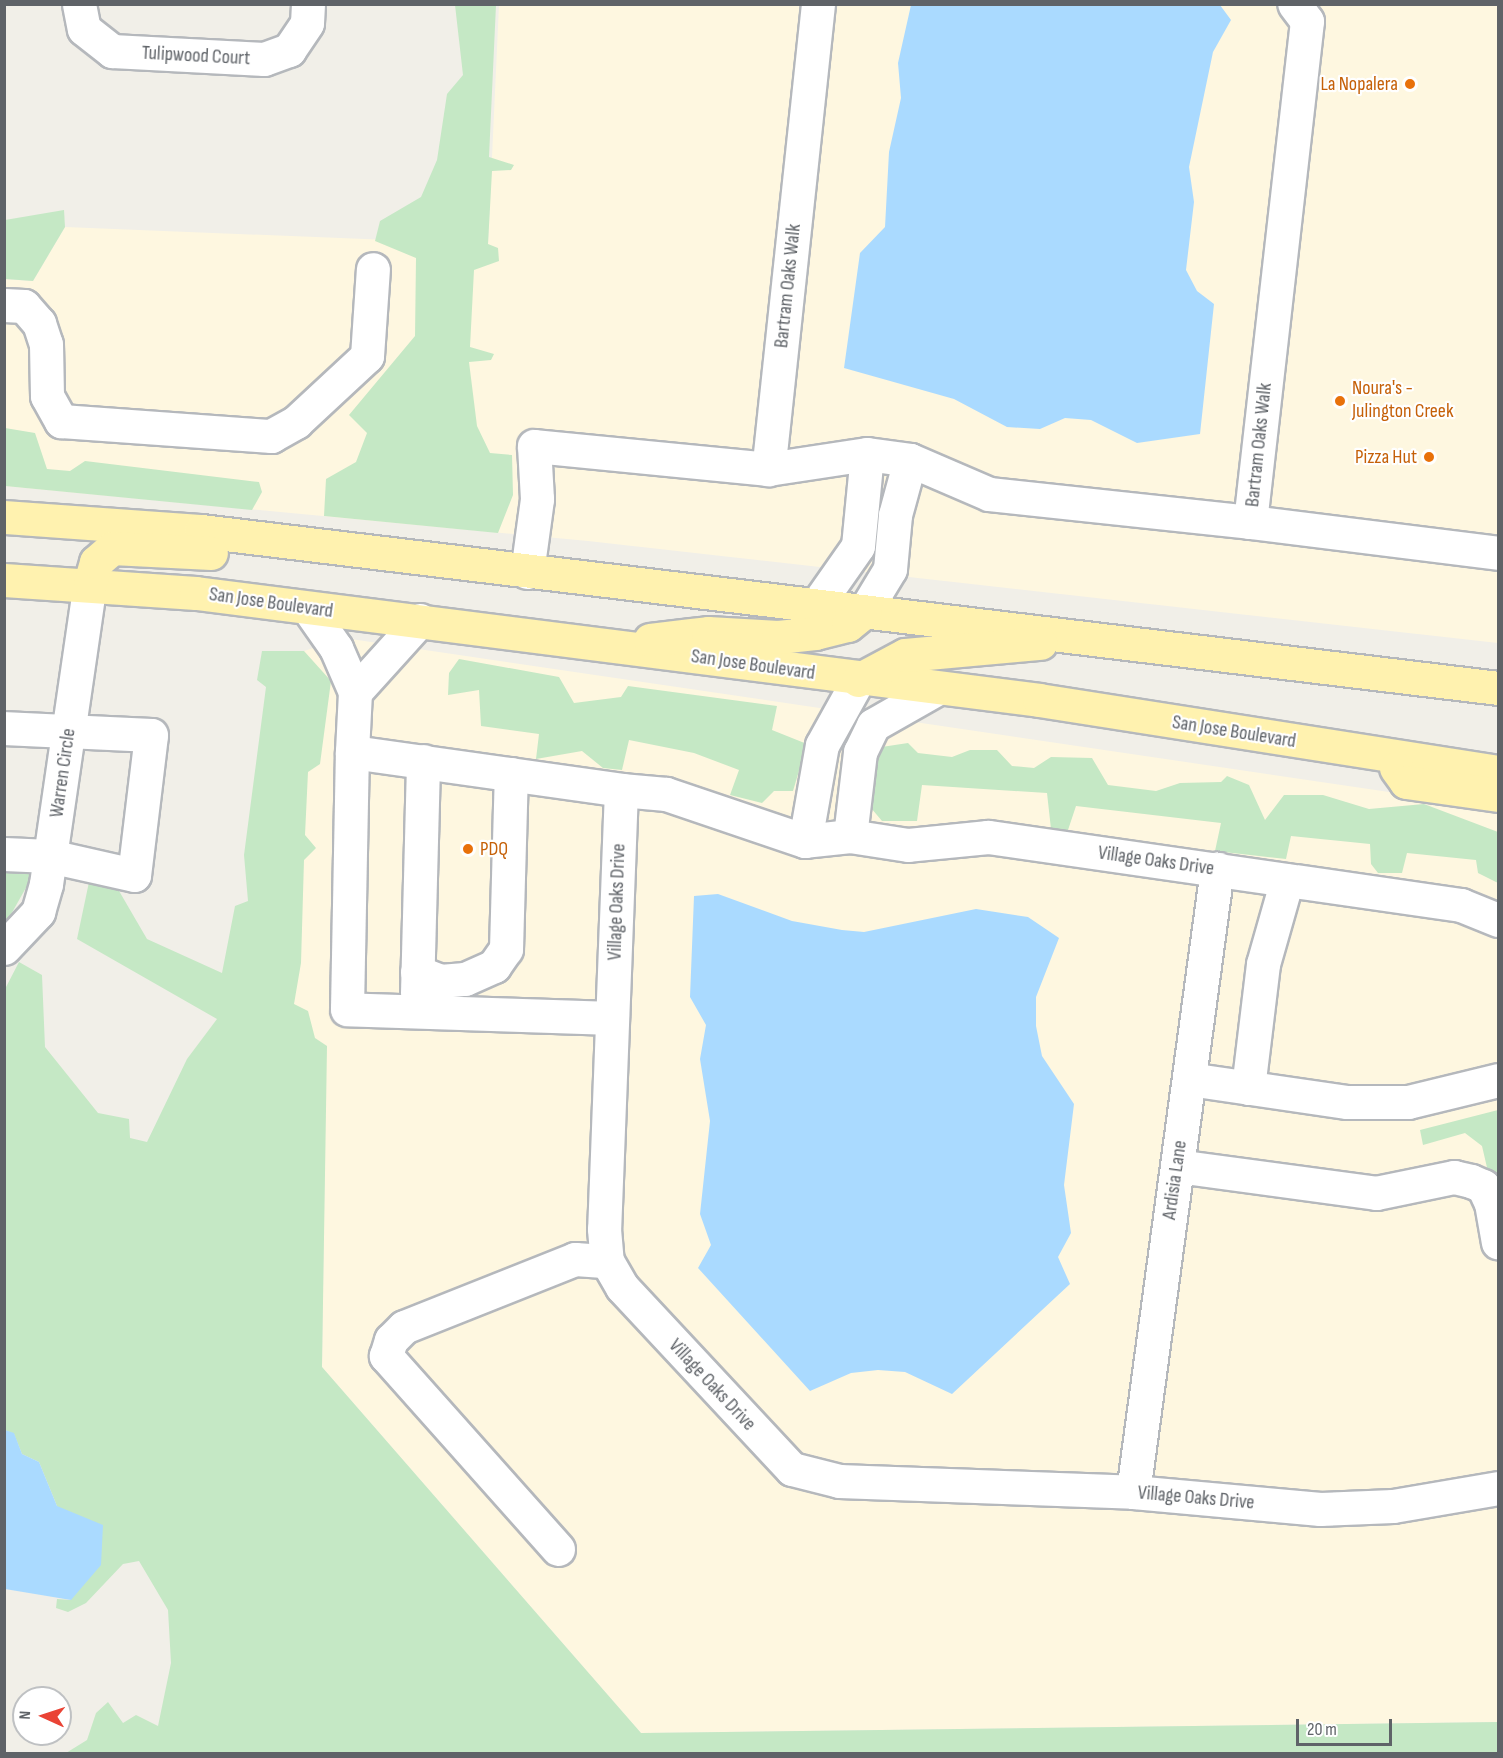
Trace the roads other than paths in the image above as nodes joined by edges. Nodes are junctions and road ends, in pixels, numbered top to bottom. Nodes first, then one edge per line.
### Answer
1 (79, 4) edge
2 (308, 4) edge
3 (818, 4) edge
4 (1309, 10) edge
5 (373, 269) dead end
6 (4, 305) edge
7 (867, 453) junction
8 (910, 460) junction
9 (768, 469) junction
10 (4, 518) edge
11 (1250, 522) junction
12 (248, 537) junction
13 (1498, 553) edge
14 (527, 572) junction
15 (4, 580) edge
16 (90, 583) junction
17 (816, 606) junction
18 (308, 608) junction
19 (864, 612) junction
20 (420, 620) junction
21 (1086, 636) junction
22 (604, 645) junction
23 (858, 680) junction
24 (1498, 688) edge
25 (936, 689) junction
26 (355, 692) junction
27 (4, 728) edge
28 (69, 729) junction
29 (352, 752) junction
30 (1387, 757) junction
31 (423, 761) junction
32 (1498, 772) edge
33 (511, 774) junction
34 (621, 790) junction
35 (1498, 795) edge
36 (850, 836) junction
37 (805, 841) junction
38 (4, 854) edge
39 (50, 856) junction
40 (1217, 869) junction
41 (1287, 880) junction
42 (1498, 893) edge
43 (1461, 905) junction
44 (1498, 920) edge
45 (4, 948) edge
46 (417, 972) junction
47 (416, 1011) junction
48 (612, 1018) junction
49 (1189, 1079) junction
50 (1498, 1080) edge
51 (1248, 1088) junction
52 (1178, 1166) junction
53 (1498, 1242) edge
54 (608, 1261) junction
55 (1498, 1488) edge
56 (1133, 1492) junction
57 (558, 1549) dead end

1 - 2 street, Tulipwood Court
3 - 9 street, Bartram Oaks Walk
4 - 11 street, Bartram Oaks Walk
5 - 6 street
7 - 8 street, Bartram Oaks Walk
7 - 9 street, Bartram Oaks Walk
7 - 17 street
8 - 11 street, Bartram Oaks Walk
8 - 19 street
9 - 14 street
10 - 12 main road
11 - 13 street
12 - 14 main road
12 - 16 main road
14 - 17 main road
15 - 16 main road, San Jose Boulevard
16 - 18 main road, San Jose Boulevard
16 - 28 street, Warren Circle
17 - 19 main road
18 - 20 main road, San Jose Boulevard
18 - 26 street
19 - 21 main road
19 - 22 main road
20 - 22 main road, San Jose Boulevard
20 - 26 street
21 - 23 main road
21 - 24 main road
22 - 23 main road, San Jose Boulevard
23 - 25 main road, San Jose Boulevard
23 - 37 street
25 - 30 main road, San Jose Boulevard
25 - 36 street
26 - 29 street
27 - 28 street
28 - 39 street, Warren Circle
28 - 39 street
29 - 31 street
29 - 47 street
30 - 32 main road, San Jose Boulevard
30 - 35 main road
31 - 33 street
31 - 46 street
33 - 34 street
33 - 46 street
34 - 37 street, Village Oaks Drive
34 - 48 street, Village Oaks Drive
36 - 37 street, Village Oaks Drive
36 - 40 street, Village Oaks Drive
38 - 39 street
39 - 45 street, Warren Circle
40 - 41 street, Village Oaks Drive
40 - 49 street, Ardisia Lane
41 - 43 street, Village Oaks Drive
41 - 51 street
42 - 43 street
43 - 44 street
46 - 47 street
47 - 48 street
48 - 54 street, Village Oaks Drive
49 - 51 street
49 - 52 street, Ardisia Lane
50 - 51 street
52 - 53 street
52 - 56 street, Ardisia Lane
54 - 56 street, Village Oaks Drive
54 - 57 street
55 - 56 street, Village Oaks Drive

